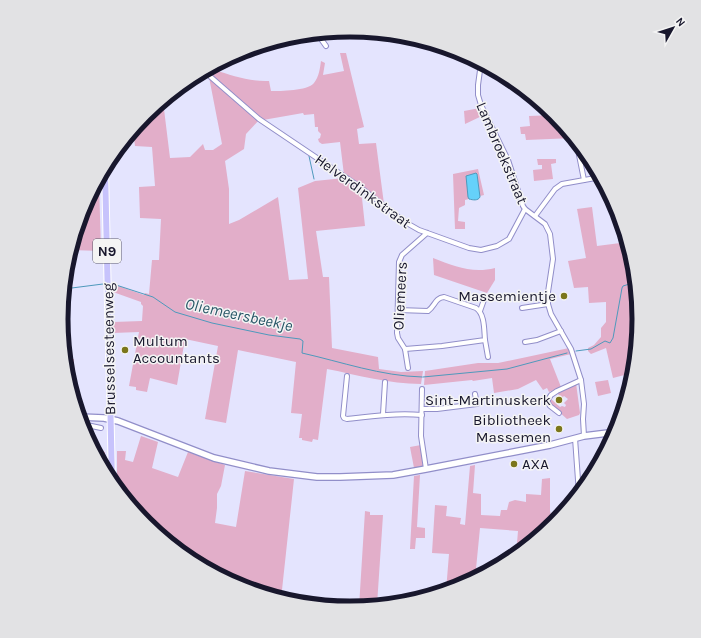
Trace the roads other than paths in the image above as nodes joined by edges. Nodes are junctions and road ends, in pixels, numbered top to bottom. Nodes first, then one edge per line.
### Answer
1 (321, 39) edge
2 (326, 46) dead end
3 (481, 69) edge
4 (209, 76) edge
5 (579, 153) edge
6 (105, 179) edge
7 (595, 179) edge
8 (584, 180) junction
9 (525, 209) junction
10 (535, 216) junction
11 (427, 233) junction
12 (485, 297) dead end
13 (548, 304) junction
14 (522, 308) dead end
15 (398, 310) junction
16 (480, 311) junction
17 (561, 331) junction
18 (485, 340) junction
19 (525, 342) dead end
20 (406, 349) junction
21 (488, 357) dead end
22 (408, 368) dead end
23 (347, 376) dead end
24 (581, 380) junction
25 (385, 382) dead end
26 (422, 389) dead end
27 (475, 394) dead end
28 (422, 409) junction
29 (558, 413) dead end
30 (383, 414) junction
31 (422, 415) junction
32 (86, 417) edge
33 (111, 419) junction
34 (89, 426) edge
35 (101, 428) dead end
36 (608, 433) edge
37 (584, 436) junction
38 (575, 438) junction
39 (112, 469) edge
40 (426, 469) junction
41 (578, 485) edge

1 - 2 street
3 - 9 street, Lambroekstraat
4 - 11 street, Helverdinkstraat
5 - 8 street
6 - 33 main road, Brusselsesteenweg / N9
7 - 8 street
8 - 10 street
9 - 10 street, Lambroekstraat
9 - 11 street, Helverdinkstraat
10 - 13 street, Lambroekstraat
11 - 15 street, Oliemeers
12 - 16 street
13 - 14 street
13 - 17 street, Lambroekstraat
15 - 16 street
15 - 20 street, Oliemeers
16 - 18 street
17 - 19 street
17 - 24 street, Lambroekstraat
18 - 20 street
18 - 21 street
20 - 22 street, Oliemeers
23 - 30 street
24 - 29 street
24 - 37 street, Lambroekstraat
25 - 30 street
26 - 28 street
27 - 28 street
28 - 31 street
30 - 31 street
31 - 40 street
32 - 33 main road
33 - 39 main road, Brusselsesteenweg / N9
33 - 40 main road
34 - 35 street
36 - 37 main road
37 - 38 main road
38 - 40 main road
38 - 41 street

